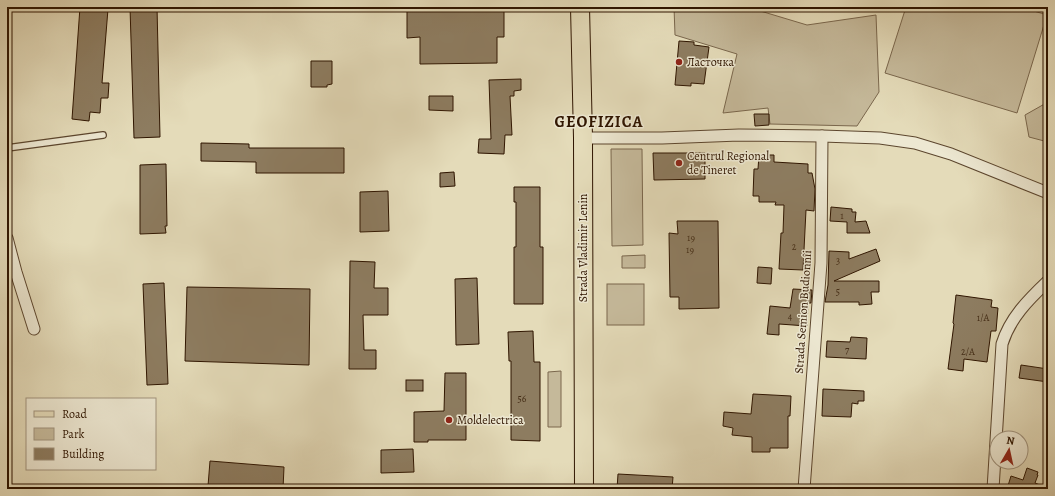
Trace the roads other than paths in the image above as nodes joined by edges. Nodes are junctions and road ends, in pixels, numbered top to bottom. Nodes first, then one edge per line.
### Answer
1 (580, 7) edge
2 (103, 135) dead end
3 (822, 136) junction
4 (583, 138) junction
5 (7, 148) edge
6 (1048, 193) edge
7 (7, 238) edge
8 (1048, 282) edge
9 (34, 330) dead end
10 (584, 489) edge
11 (804, 489) edge
12 (993, 489) edge

1 - 4 main road, Strada Vladimir Lenin
2 - 5 lane
3 - 4 street
3 - 6 street
3 - 11 street, Strada Semion Budionnîi
4 - 10 main road, Strada Vladimir Lenin
7 - 9 street
8 - 12 street

